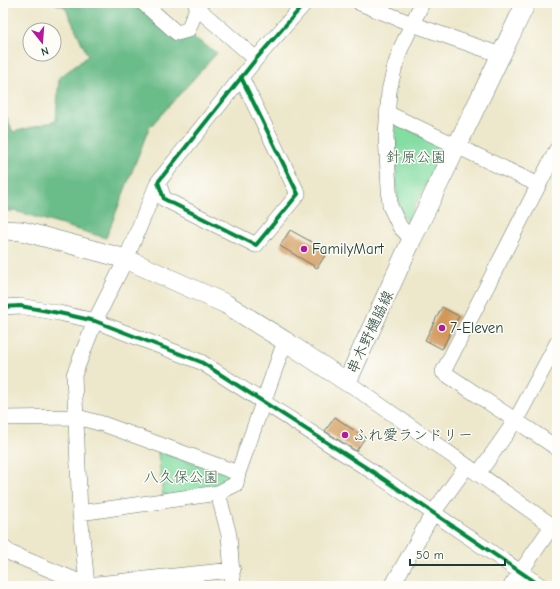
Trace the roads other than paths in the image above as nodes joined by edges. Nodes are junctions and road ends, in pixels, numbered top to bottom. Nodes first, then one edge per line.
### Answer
1 (143, 3) edge
2 (305, 3) edge
3 (360, 3) edge
4 (422, 3) edge
5 (526, 3) edge
6 (197, 5) edge
7 (412, 24) junction
8 (501, 54) junction
9 (256, 59) junction
10 (241, 77) junction
11 (387, 113) junction
12 (457, 146) junction
13 (557, 149) edge
14 (158, 182) junction
15 (539, 185) junction
16 (3, 230) edge
17 (412, 239) junction
18 (126, 259) junction
19 (3, 306) edge
20 (95, 321) junction
21 (285, 342) junction
22 (557, 343) edge
23 (347, 382) junction
24 (263, 403) junction
25 (76, 417) junction
26 (3, 418) edge
27 (516, 420) junction
28 (557, 448) edge
29 (472, 470) junction
30 (238, 474) junction
31 (218, 493) junction
32 (80, 513) junction
33 (433, 513) junction
34 (555, 527) edge
35 (5, 554) edge
36 (232, 570) junction
37 (520, 572) junction
38 (87, 586) edge
39 (233, 586) edge
40 (392, 586) edge
41 (511, 586) edge
42 (541, 586) edge

1 - 6 street
2 - 9 street
3 - 7 street
4 - 7 street
5 - 8 main road, 串木野樋脇線
6 - 9 street
7 - 8 street
7 - 11 street
8 - 12 main road, 串木野樋脇線
9 - 10 street
10 - 14 street
10 - 14 street
11 - 12 street
11 - 17 street
12 - 15 street
12 - 17 main road, 串木野樋脇線
13 - 15 street
14 - 18 street
15 - 27 street
16 - 18 main road, 串木野樋脇線
17 - 23 main road, 串木野樋脇線
18 - 20 street
18 - 21 main road, 串木野樋脇線
19 - 20 street
20 - 24 street
20 - 25 street
21 - 23 main road, 串木野樋脇線
21 - 24 street
22 - 27 street
23 - 29 street
24 - 30 street
24 - 33 street
25 - 26 street
25 - 30 street
25 - 32 street
27 - 28 street
27 - 29 street
29 - 33 street
29 - 34 street
30 - 31 street
31 - 32 street
31 - 36 street
32 - 38 street
33 - 37 street
33 - 40 street
34 - 37 street
35 - 38 street
36 - 38 street
36 - 39 street
37 - 41 street
37 - 42 street

